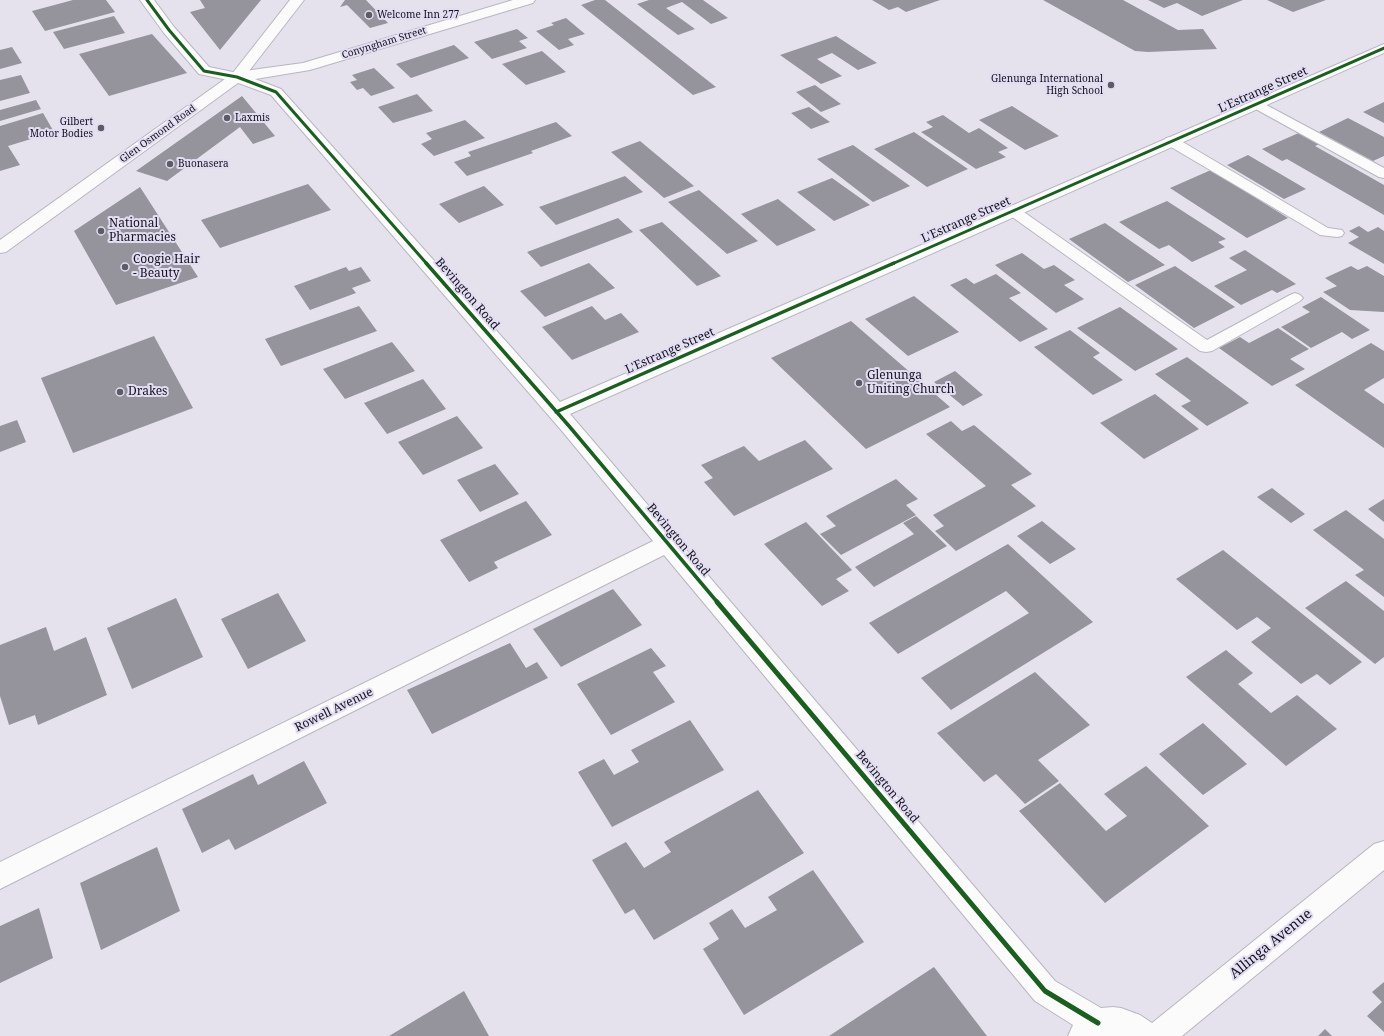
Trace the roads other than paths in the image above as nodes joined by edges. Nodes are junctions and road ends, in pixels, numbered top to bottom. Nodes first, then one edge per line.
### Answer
1 (147, 0) edge
2 (297, 0) edge
3 (528, 0) edge
4 (1384, 48) edge
5 (237, 76) junction
6 (1257, 104) junction
7 (1172, 141) junction
8 (1384, 174) edge
9 (1013, 211) junction
10 (1337, 233) dead end
11 (0, 248) edge
12 (1296, 298) dead end
13 (556, 412) junction
14 (668, 543) junction
15 (1384, 853) edge
16 (0, 876) edge
17 (1090, 1030) edge
18 (1144, 1036) edge
19 (1159, 1036) edge

1 - 5 main road
2 - 5 main road, Glen Osmond Road
3 - 5 main road, Conyngham Street
4 - 6 main road, L'Estrange Street
5 - 11 main road, Glen Osmond Road
5 - 13 main road, Bevington Road
6 - 7 main road, L'Estrange Street
6 - 8 lane
7 - 9 main road, L'Estrange Street
7 - 10 lane
9 - 12 lane
9 - 13 main road, L'Estrange Street
13 - 14 main road, Bevington Road
14 - 16 main road, Rowell Avenue
14 - 17 main road, Bevington Road
15 - 19 main road, Allinga Avenue
17 - 18 main road

